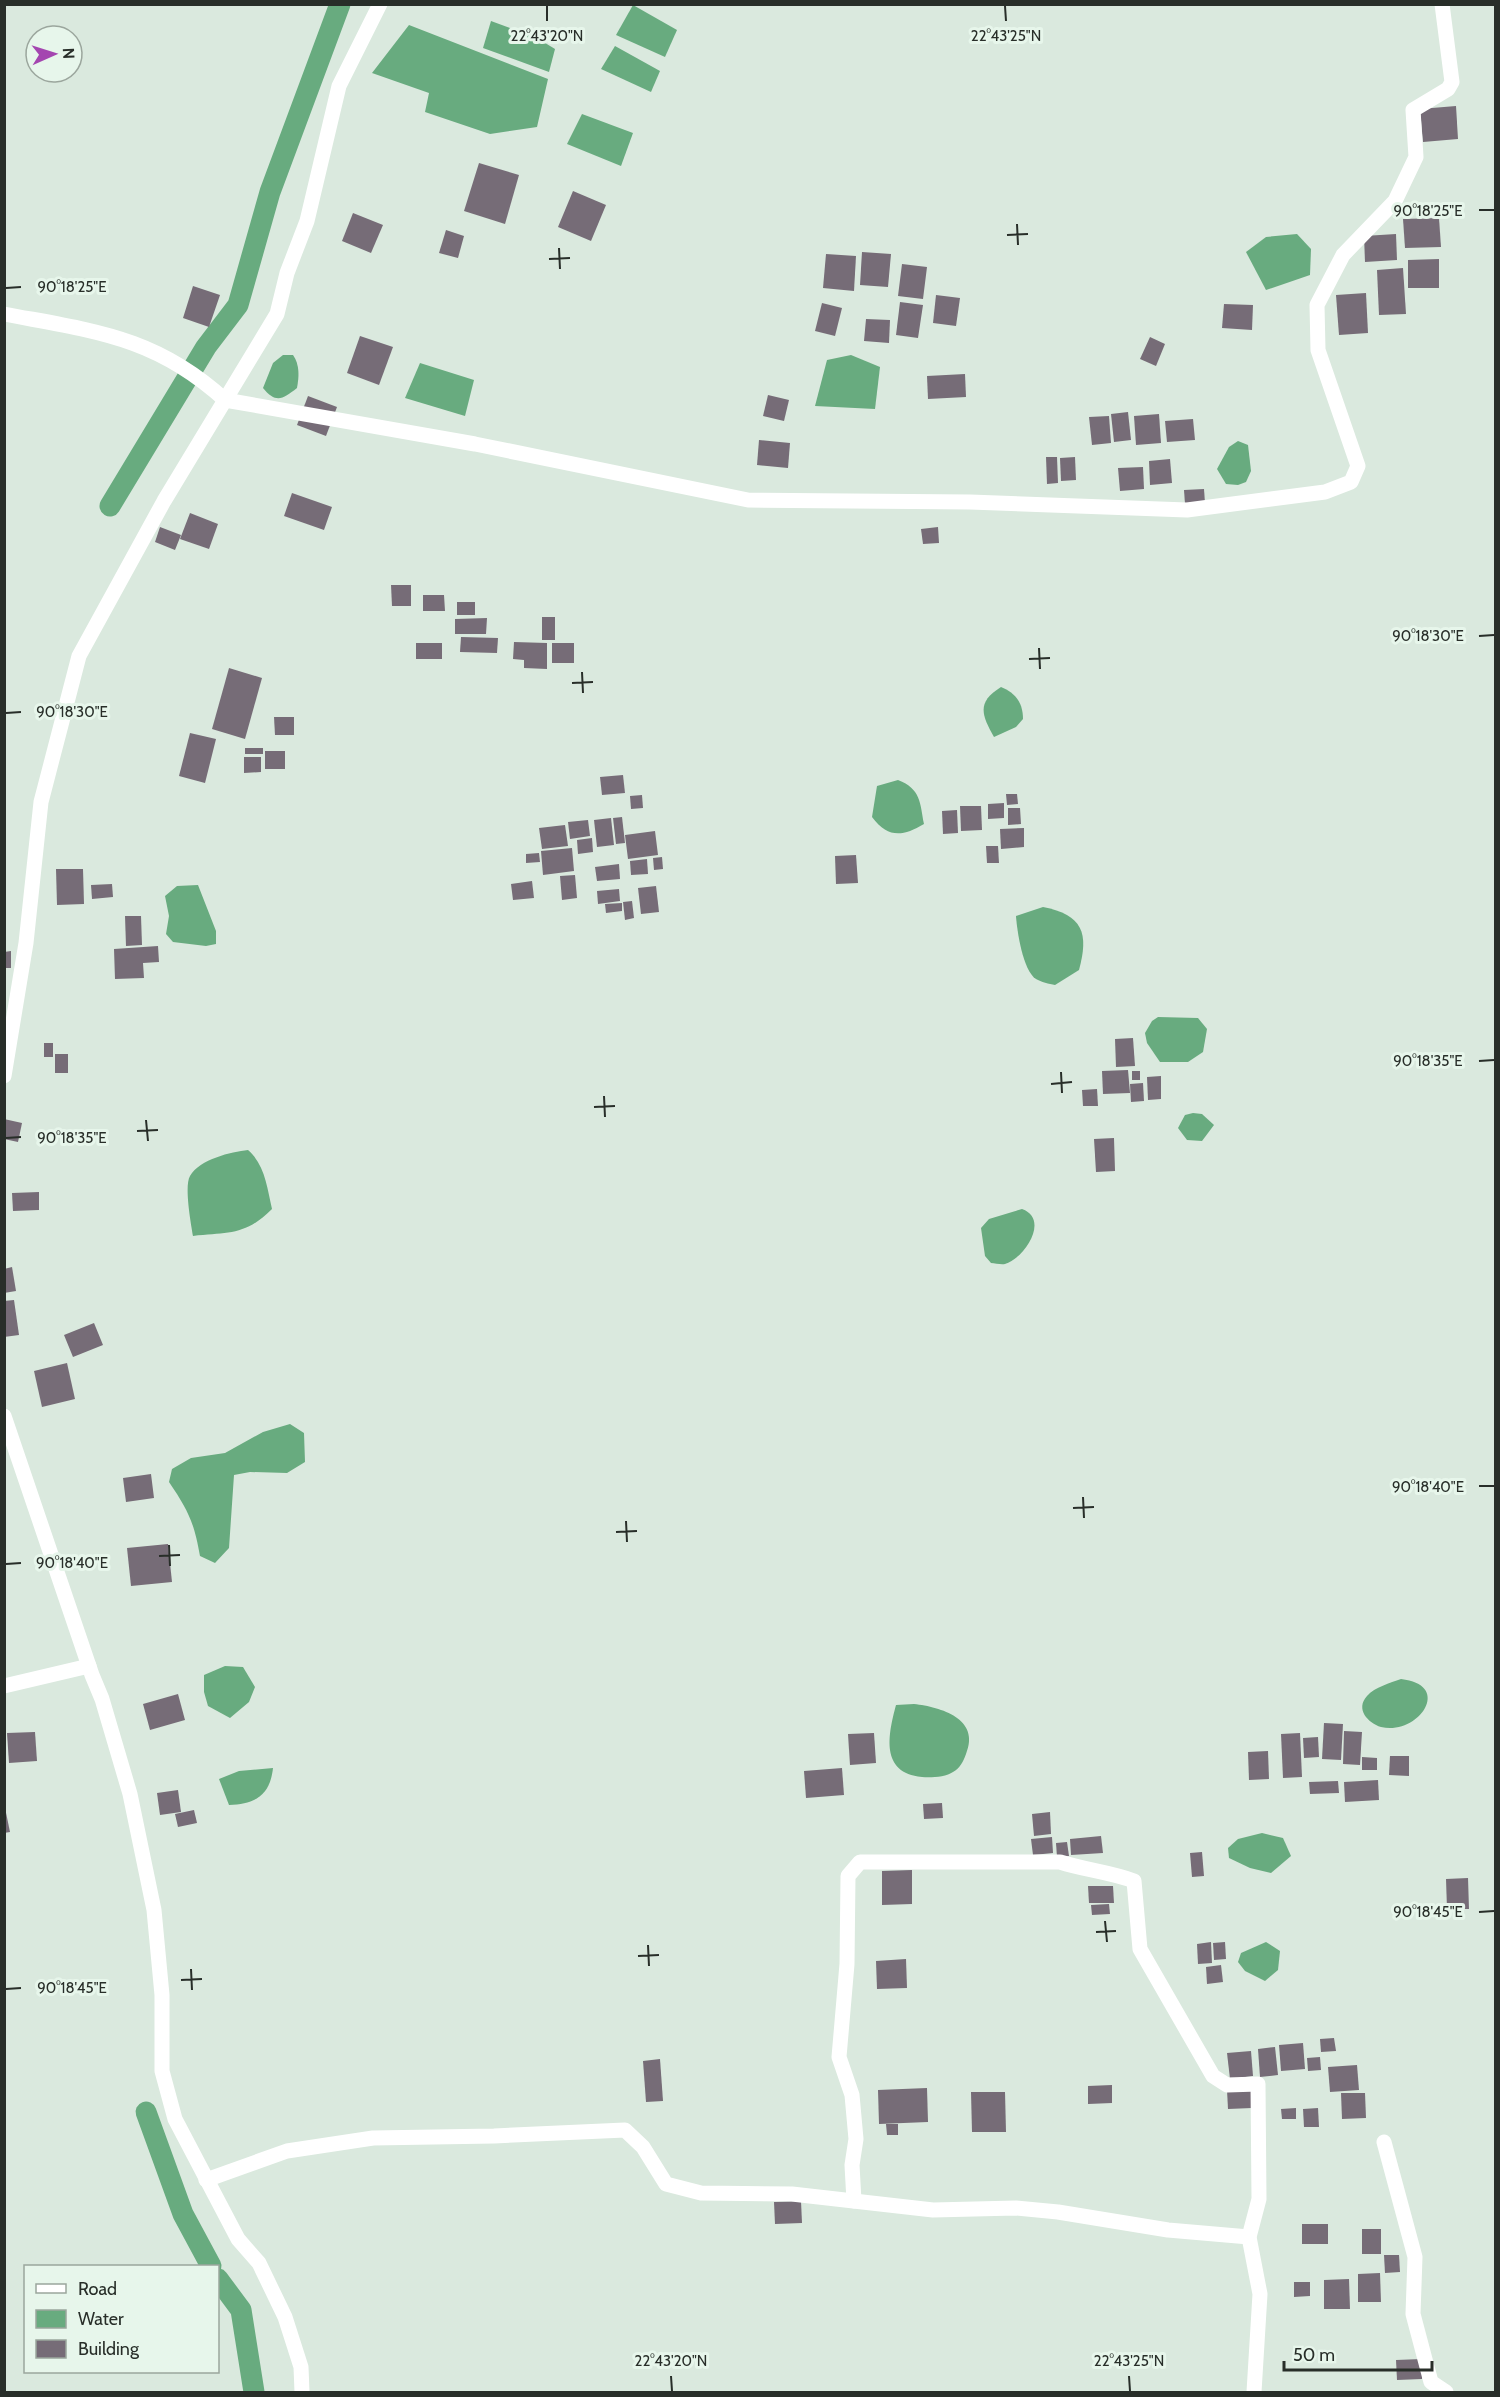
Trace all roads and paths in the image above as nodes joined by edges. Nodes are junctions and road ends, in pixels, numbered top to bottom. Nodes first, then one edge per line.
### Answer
1 (380, 4) edge
2 (1442, 4) edge
3 (4, 314) edge
4 (225, 400) junction
5 (5, 1075) edge
6 (4, 1416) edge
7 (89, 1666) junction
8 (4, 1686) edge
9 (1384, 2142) dead end
10 (206, 2180) junction
11 (854, 2200) junction
12 (1250, 2237) junction
13 (302, 2392) edge
14 (1254, 2392) edge
15 (1446, 2392) edge

1 - 4 street
2 - 4 street
3 - 4 street
4 - 5 street
6 - 7 street
7 - 8 street
7 - 10 street
9 - 15 street
10 - 11 street
10 - 13 street
11 - 12 street
11 - 12 street
12 - 14 street

